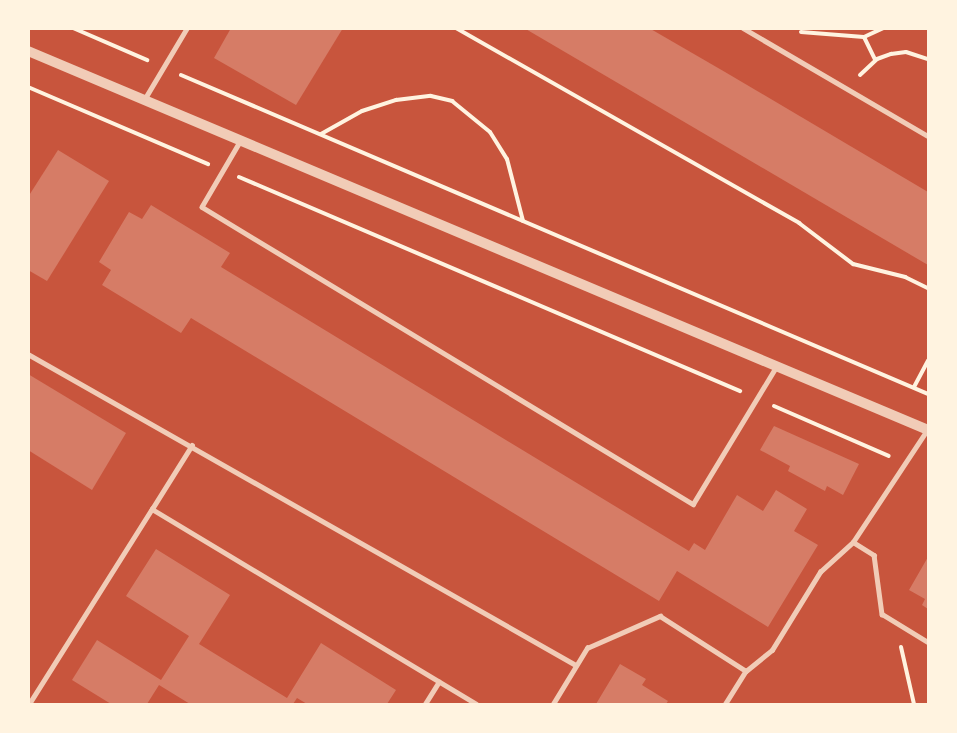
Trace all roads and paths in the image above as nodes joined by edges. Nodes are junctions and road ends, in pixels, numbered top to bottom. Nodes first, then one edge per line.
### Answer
1 (73, 28) edge
2 (187, 28) edge
3 (456, 28) edge
4 (743, 28) edge
5 (803, 28) edge
6 (883, 28) edge
7 (864, 37) junction
8 (28, 51) edge
9 (928, 59) edge
10 (875, 60) junction
11 (164, 67) junction
12 (28, 87) edge
13 (850, 90) junction
14 (143, 102) junction
15 (320, 134) junction
16 (928, 136) edge
17 (240, 142) junction
18 (223, 171) junction
19 (523, 221) junction
20 (928, 288) edge
21 (28, 354) edge
22 (928, 361) edge
23 (776, 367) junction
24 (914, 387) junction
25 (928, 394) edge
26 (756, 398) junction
27 (928, 430) edge
28 (192, 445) junction
29 (904, 465) junction
30 (152, 509) junction
31 (854, 542) junction
32 (894, 621) junction
33 (928, 642) edge
34 (576, 665) junction
35 (746, 671) junction
36 (439, 682) junction
37 (29, 705) edge
38 (425, 705) edge
39 (476, 705) edge
40 (553, 705) edge
41 (725, 705) edge
42 (914, 705) edge

1 - 11 path
2 - 11 lane
3 - 20 path
4 - 13 lane
5 - 7 path
6 - 7 path
7 - 10 path
8 - 14 street
9 - 10 path
10 - 13 path
11 - 14 lane
11 - 15 path
12 - 18 path
13 - 16 lane
14 - 17 street
15 - 19 path
15 - 19 path
17 - 18 lane
17 - 23 street
18 - 26 path
18 - 26 lane
19 - 24 path
21 - 28 lane
22 - 24 path
23 - 26 lane
23 - 27 street
24 - 25 path
26 - 29 path
27 - 29 lane
28 - 30 lane
28 - 34 lane
29 - 31 lane
30 - 36 lane
30 - 37 lane
31 - 32 lane
31 - 35 lane
32 - 33 lane
32 - 42 path
34 - 35 lane
34 - 40 lane
35 - 41 lane
36 - 38 lane
36 - 39 lane

